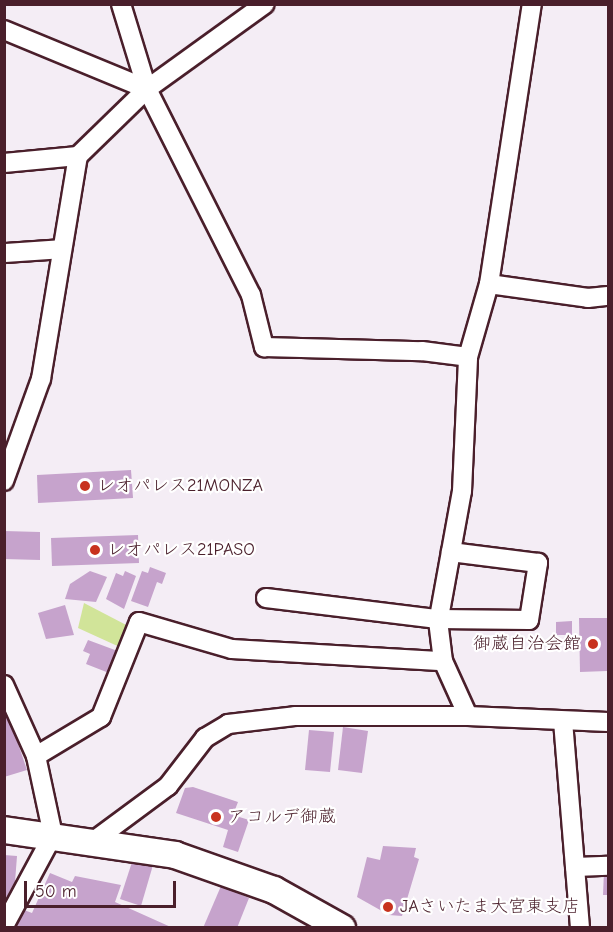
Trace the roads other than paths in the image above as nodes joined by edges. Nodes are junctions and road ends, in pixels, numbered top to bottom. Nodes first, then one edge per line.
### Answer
1 (121, 4) edge
2 (265, 4) edge
3 (532, 4) edge
4 (4, 30) edge
5 (147, 89) junction
6 (78, 156) junction
7 (4, 164) edge
8 (62, 249) junction
9 (4, 253) edge
10 (489, 284) junction
11 (609, 296) edge
12 (468, 357) junction
13 (4, 481) edge
14 (451, 552) junction
15 (266, 598) dead end
16 (438, 619) junction
17 (443, 662) junction
18 (4, 685) edge
19 (468, 716) junction
20 (563, 721) junction
21 (609, 722) edge
22 (36, 756) junction
23 (4, 830) edge
24 (52, 835) junction
25 (95, 840) junction
26 (609, 866) edge
27 (575, 867) junction
28 (4, 926) edge
29 (342, 927) edge
30 (580, 927) edge

1 - 5 street
2 - 5 street
3 - 10 street
4 - 5 street
5 - 6 street
5 - 12 street
6 - 7 street
6 - 8 street
8 - 9 street
8 - 13 street
10 - 11 street
10 - 12 street
12 - 14 street
14 - 16 street
14 - 16 street
15 - 16 street
16 - 17 street
17 - 19 street
17 - 22 street
18 - 22 street
19 - 20 street
19 - 25 street
20 - 21 street
20 - 27 street
22 - 24 street
23 - 24 main road
24 - 25 main road
24 - 28 street
25 - 29 main road
26 - 27 street
27 - 30 street

